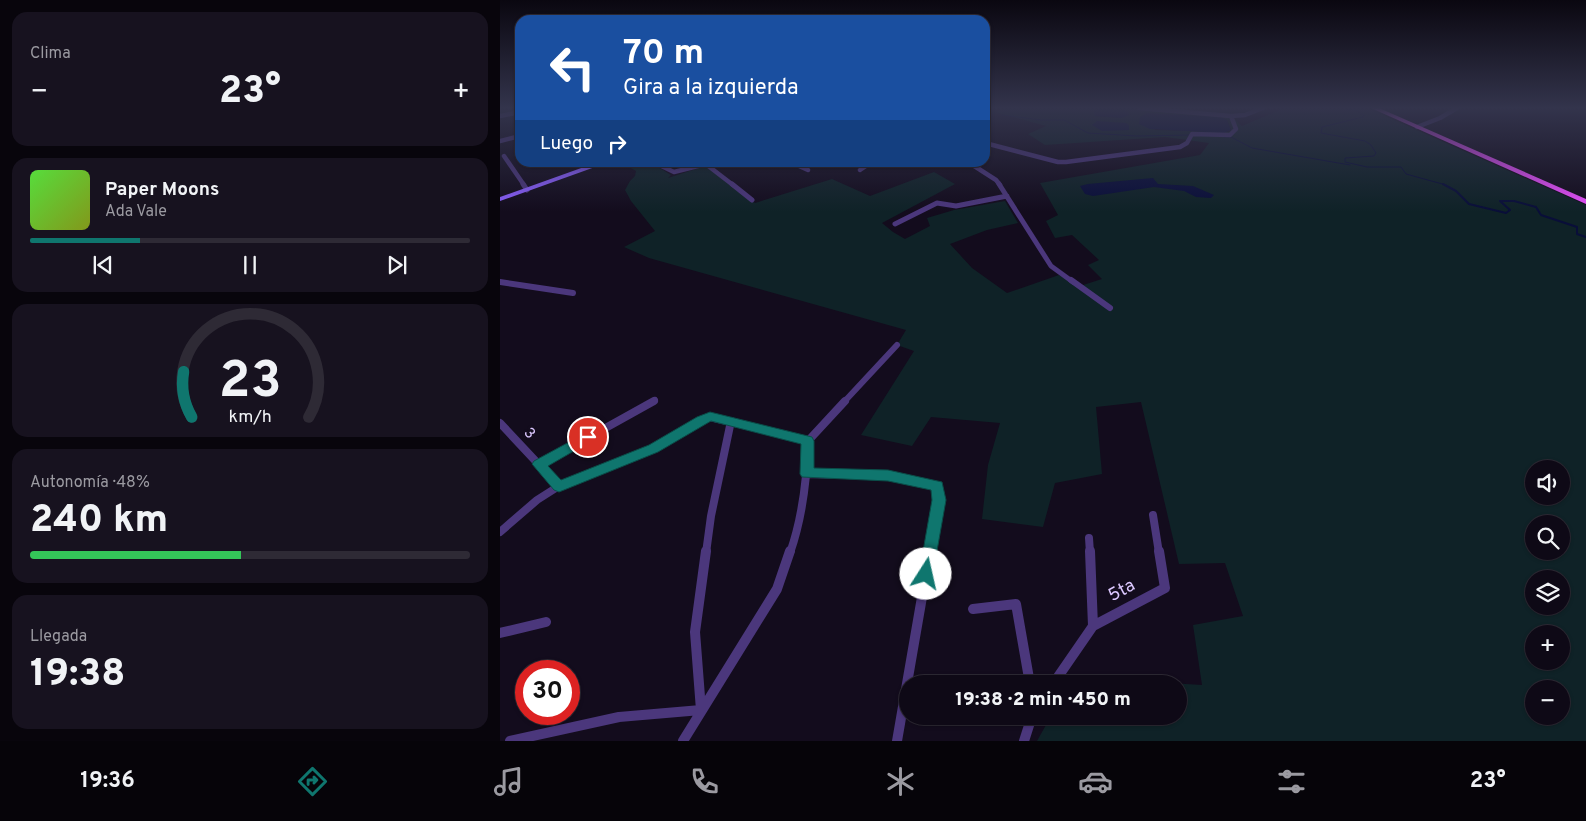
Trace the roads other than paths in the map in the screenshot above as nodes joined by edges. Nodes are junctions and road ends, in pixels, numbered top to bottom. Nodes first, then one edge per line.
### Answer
1 (1187, 143) edge
2 (1453, 143) edge
3 (990, 144) edge
4 (504, 156) dead end
5 (592, 167) edge
6 (662, 167) edge
7 (697, 167) edge
8 (709, 167) edge
9 (801, 167) edge
10 (864, 167) edge
11 (976, 167) edge
12 (808, 170) dead end
13 (860, 170) dead end
14 (527, 190) junction
15 (1007, 196) junction
16 (500, 199) edge
17 (752, 200) dead end
18 (1586, 202) edge
19 (895, 224) dead end
20 (500, 282) edge
21 (572, 293) dead end
22 (1110, 308) dead end
23 (897, 345) dead end
24 (655, 400) dead end
25 (731, 421) junction
26 (500, 423) edge
27 (808, 441) junction
28 (539, 464) junction
29 (807, 474) junction
30 (559, 486) junction
31 (1153, 515) dead end
32 (500, 532) edge
33 (1089, 538) dead end
34 (973, 609) dead end
35 (546, 622) dead end
36 (1093, 626) junction
37 (500, 632) edge
38 (1028, 675) edge
39 (1059, 675) edge
40 (701, 710) junction
41 (1029, 725) edge
42 (510, 741) edge
43 (683, 741) edge
44 (897, 741) edge
45 (1024, 741) edge

1 - 3 street
2 - 18 main road
4 - 14 street
5 - 14 main road
6 - 7 street
8 - 17 street
9 - 12 street
10 - 13 street
11 - 15 street
14 - 16 main road
15 - 19 street
15 - 22 street
20 - 21 street
23 - 27 street
24 - 28 street
25 - 27 street
25 - 30 street
25 - 40 street
26 - 28 street, 3
27 - 29 street
28 - 30 street, 3
29 - 40 street
29 - 44 street
30 - 32 street
31 - 36 street, 5ta
33 - 36 street
34 - 38 street
35 - 37 street
36 - 39 street, 5ta
40 - 42 street
40 - 43 street
41 - 45 street

